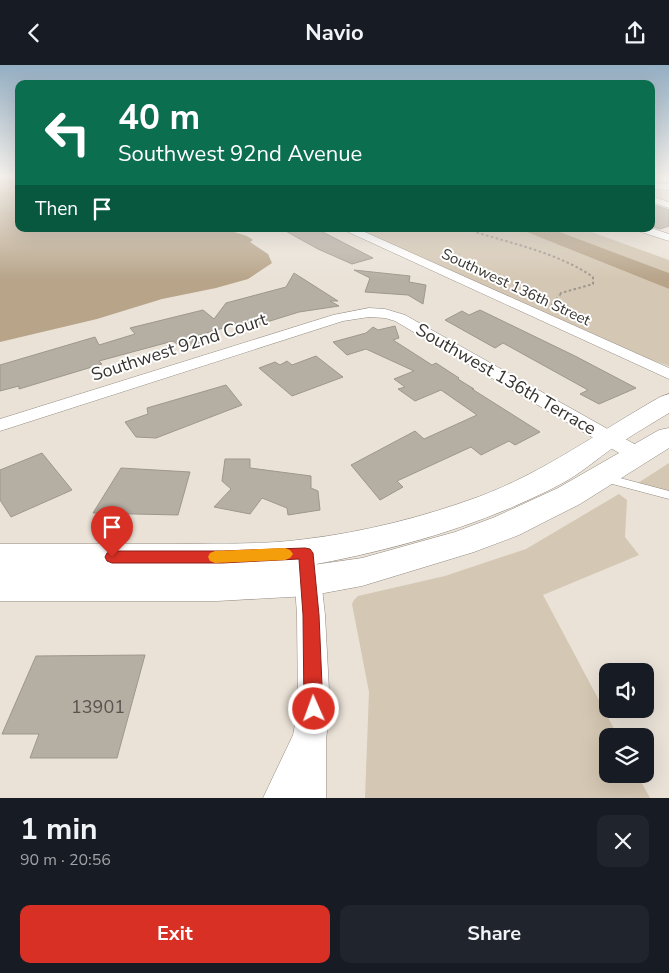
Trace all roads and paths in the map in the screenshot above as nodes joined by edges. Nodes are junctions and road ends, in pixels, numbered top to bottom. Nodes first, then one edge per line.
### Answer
1 (357, 232) edge
2 (475, 232) edge
3 (560, 293) dead end
4 (371, 311) joint
5 (669, 374) edge
6 (669, 402) edge
7 (0, 425) edge
8 (669, 436) edge
9 (609, 438) junction
10 (638, 455) junction
11 (601, 477) junction
12 (669, 495) edge
13 (0, 559) edge
14 (307, 567) junction
15 (0, 586) edge
16 (309, 739) junction
17 (281, 798) edge
18 (308, 798) edge

1 - 5 street, Southwest 136th Street
2 - 3 path
4 - 7 street, Southwest 92nd Court
4 - 9 street, Southwest 136th Terrace
6 - 9 street
8 - 10 street
9 - 10 street, Southwest 136th Terrace
9 - 14 street
10 - 11 street
11 - 12 lane
11 - 14 street
13 - 14 street
14 - 15 street
14 - 16 street
16 - 17 street
16 - 18 street

